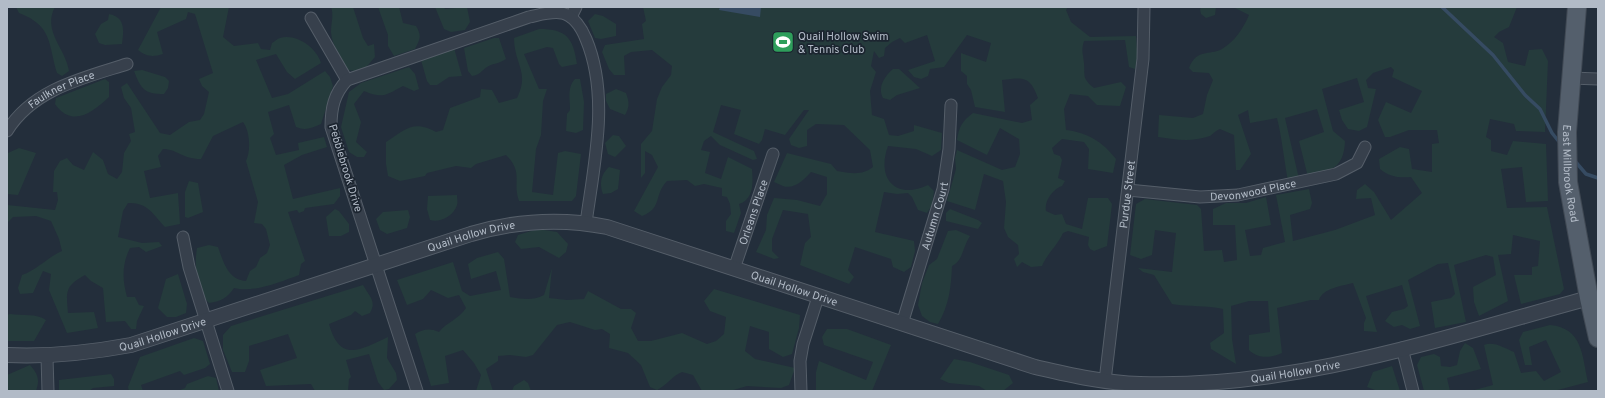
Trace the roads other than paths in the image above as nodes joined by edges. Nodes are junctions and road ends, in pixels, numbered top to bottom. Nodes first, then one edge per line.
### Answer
1 (576, 7) edge
2 (1144, 7) edge
3 (1577, 7) edge
4 (571, 17) junction
5 (311, 18) dead end
6 (127, 64) dead end
7 (1571, 78) junction
8 (1598, 79) edge
9 (347, 80) junction
10 (951, 105) dead end
11 (7, 131) edge
12 (1364, 147) dead end
13 (772, 154) dead end
14 (1128, 190) junction
15 (586, 223) junction
16 (183, 237) dead end
17 (376, 264) junction
18 (734, 269) junction
19 (818, 297) junction
20 (1588, 298) junction
21 (206, 321) junction
22 (902, 324) junction
23 (1598, 338) edge
24 (1402, 348) junction
25 (7, 355) edge
26 (47, 356) junction
27 (1105, 381) junction
28 (48, 391) edge
29 (228, 391) edge
30 (417, 391) edge
31 (800, 391) edge
32 (1413, 391) edge

1 - 4 street
2 - 14 street, Purdue Street
3 - 7 main road, East Millbrook Road
4 - 9 street
4 - 15 street
5 - 9 street
6 - 11 street, Faulkner Place
7 - 8 street
7 - 20 main road, East Millbrook Road
9 - 17 street, Pebblebrook Drive
10 - 22 street, Autumn Court
12 - 14 street, Devonwood Place
13 - 18 street, Orleans Place
14 - 27 street, Purdue Street
15 - 17 street, Quail Hollow Drive
15 - 18 street, Quail Hollow Drive
16 - 21 street
17 - 21 street, Quail Hollow Drive
17 - 30 street, Pebblebrook Drive
18 - 19 street, Quail Hollow Drive
19 - 22 street, Quail Hollow Drive
19 - 31 street
20 - 23 main road, East Millbrook Road
20 - 24 street, Quail Hollow Drive
21 - 26 street, Quail Hollow Drive
21 - 29 street
22 - 27 street, Quail Hollow Drive
24 - 27 street, Quail Hollow Drive
24 - 32 street
25 - 26 street, Quail Hollow Drive
26 - 28 street

